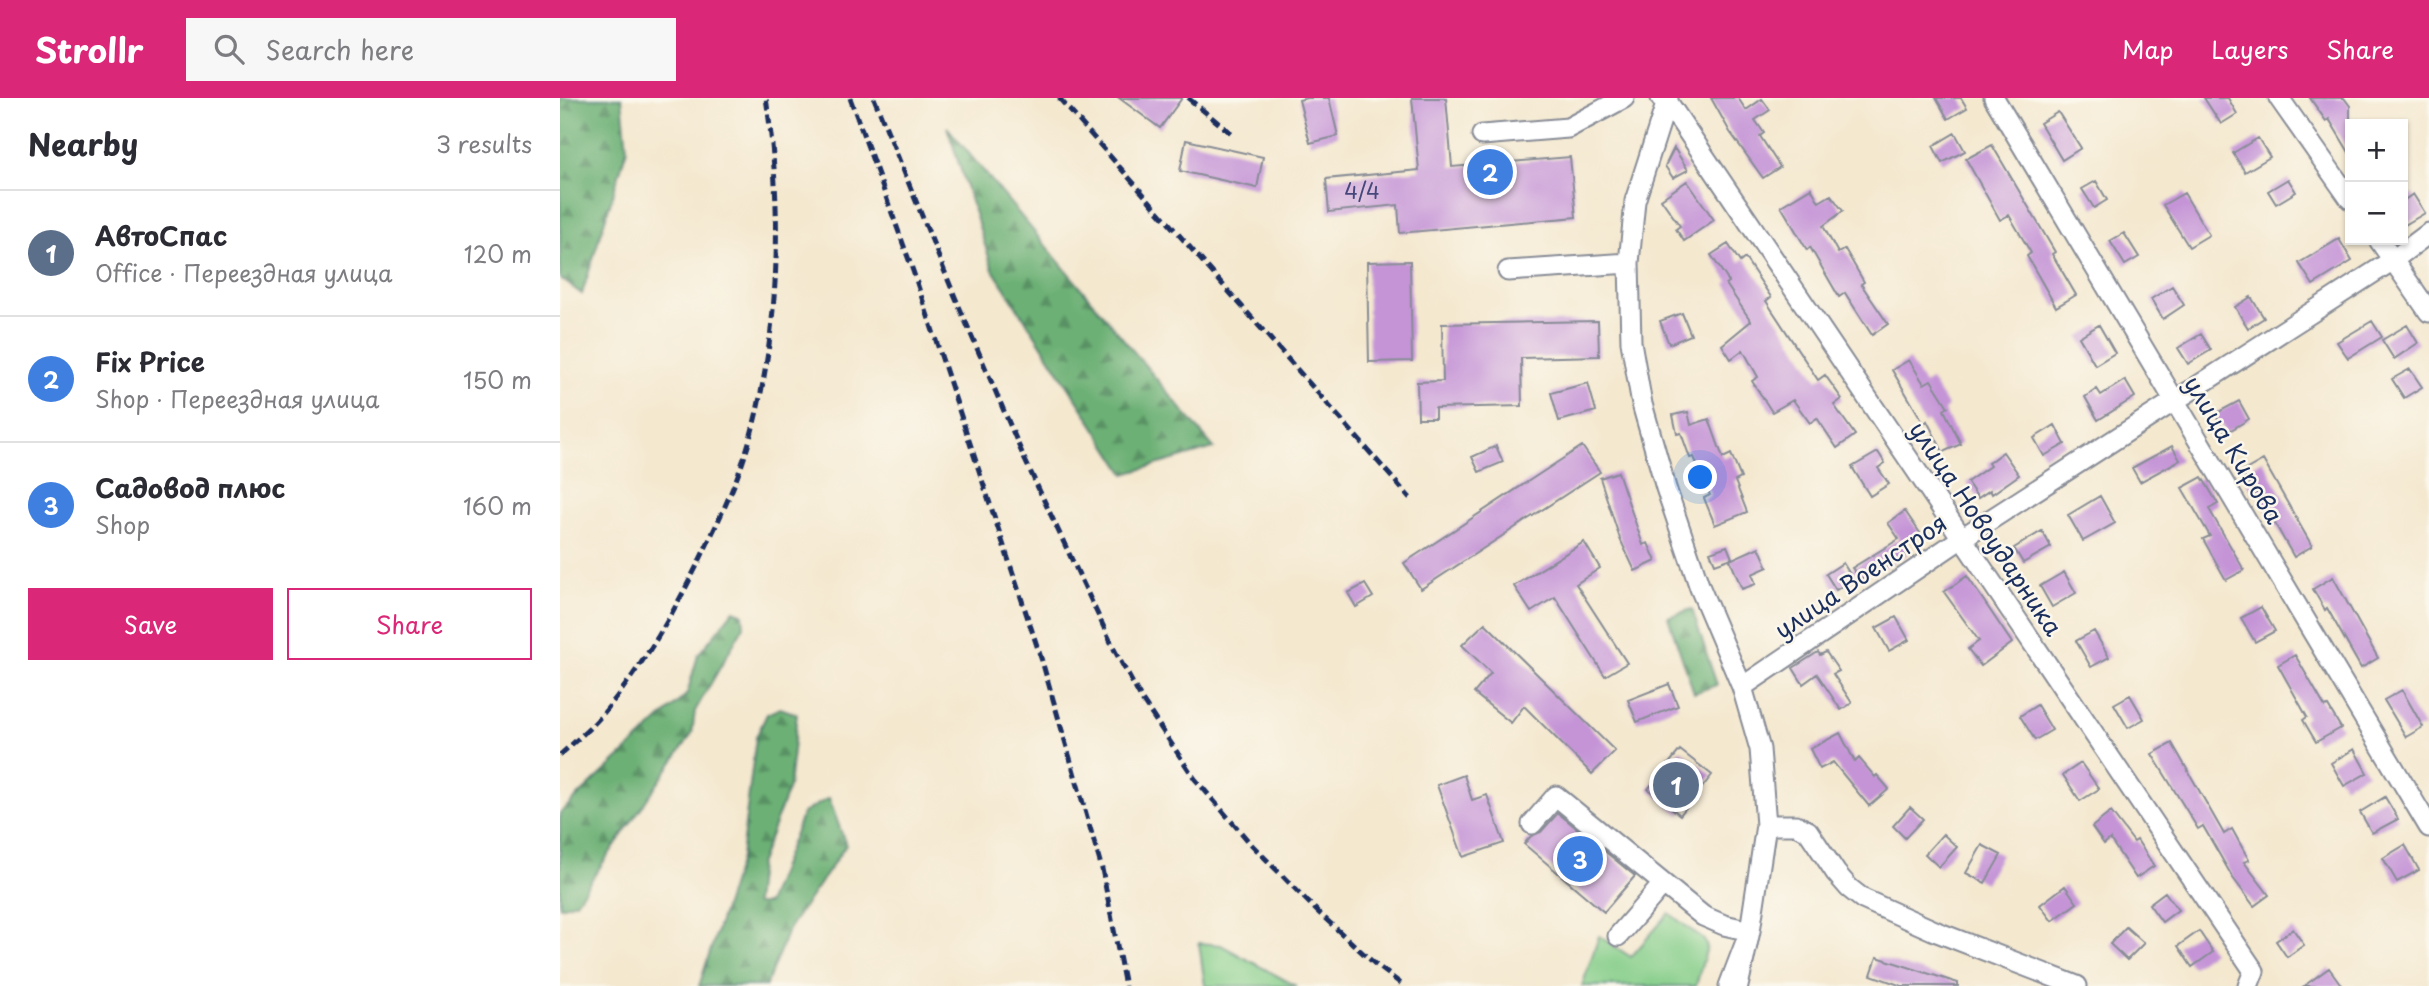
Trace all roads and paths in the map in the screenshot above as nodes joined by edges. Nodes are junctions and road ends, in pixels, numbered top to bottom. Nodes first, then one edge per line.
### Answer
1 (1624, 98) edge
2 (1994, 98) edge
3 (2279, 98) edge
4 (1665, 99) edge
5 (1482, 135) dead end
6 (2345, 192) edge
7 (2429, 233) edge
8 (2382, 245) edge
9 (2393, 260) junction
10 (1629, 263) junction
11 (1508, 271) dead end
12 (2429, 312) edge
13 (2176, 401) junction
14 (1962, 538) junction
15 (1742, 687) junction
16 (1532, 824) dead end
17 (1766, 825) junction
18 (2429, 827) edge
19 (1663, 884) junction
20 (1750, 931) junction
21 (1618, 936) dead end
22 (1729, 986) edge
23 (1738, 986) edge
24 (2077, 986) edge
25 (2248, 986) edge

1 - 5 street
2 - 13 street, улица Кирова
3 - 6 street
4 - 10 street
4 - 14 street, улица Новоударника
7 - 9 street, улица Военстроя
8 - 9 street
9 - 12 street
9 - 13 street, улица Военстроя
10 - 11 street
10 - 15 street
13 - 14 street, улица Военстроя
13 - 18 street, улица Кирова
14 - 15 street, улица Военстроя
14 - 25 street, улица Новоударника
15 - 17 street
16 - 19 street
17 - 20 street
17 - 24 street
19 - 20 street
19 - 21 street
20 - 22 street
20 - 23 street

